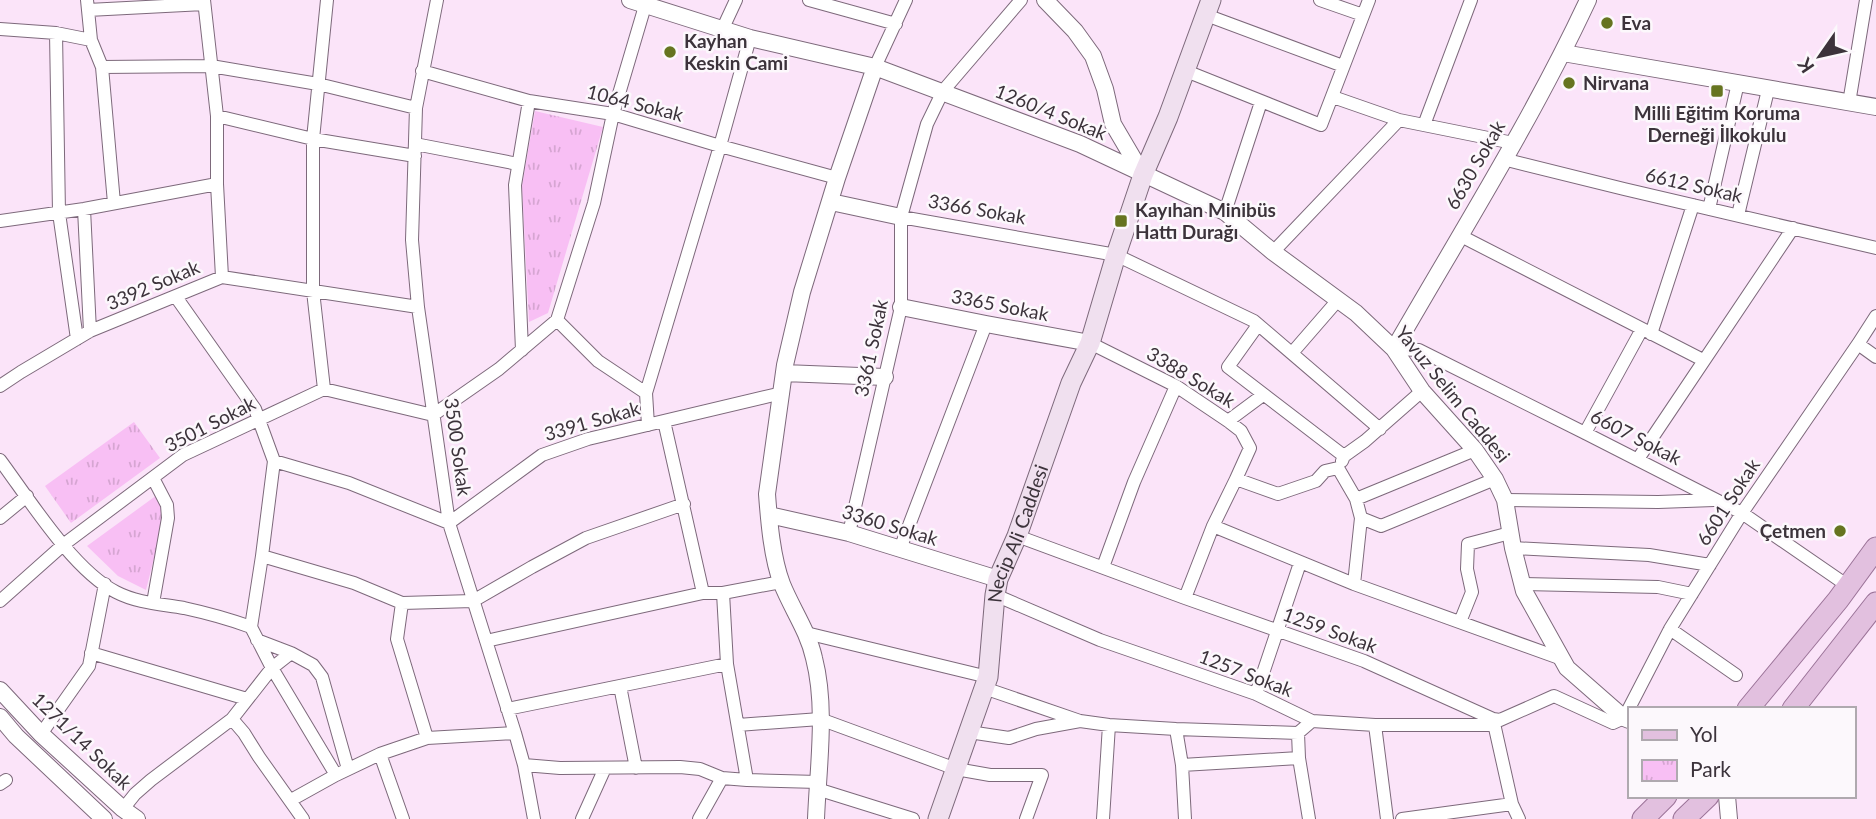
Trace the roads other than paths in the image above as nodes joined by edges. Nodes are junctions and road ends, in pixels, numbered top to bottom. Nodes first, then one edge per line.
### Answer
1 (327, 0) edge
2 (437, 0) edge
3 (736, 0) edge
4 (809, 0) edge
5 (906, 0) edge
6 (1021, 0) edge
7 (1045, 0) edge
8 (1320, 0) edge
9 (1369, 0) edge
10 (1471, 0) edge
11 (1588, 0) edge
12 (1866, 0) edge
13 (204, 2) edge
14 (641, 2) edge
15 (88, 5) edge
16 (1209, 7) edge
17 (1363, 15) junction
18 (896, 24) junction
19 (723, 28) junction
20 (0, 29) edge
21 (56, 33) junction
22 (750, 38) junction
23 (90, 40) junction
24 (1563, 53) junction
25 (211, 66) junction
26 (875, 66) junction
27 (1343, 66) junction
28 (102, 67) junction
29 (422, 71) junction
30 (1186, 71) junction
31 (1738, 83) junction
32 (318, 84) junction
33 (1768, 90) junction
34 (943, 91) junction
35 (1333, 97) junction
36 (529, 100) junction
37 (1261, 102) junction
38 (1849, 103) junction
39 (1876, 107) edge
40 (416, 108) junction
41 (613, 114) junction
42 (217, 116) junction
43 (1399, 120) junction
44 (1424, 125) junction
45 (313, 139) junction
46 (1513, 143) junction
47 (720, 146) junction
48 (415, 150) junction
49 (1503, 159) junction
50 (518, 164) junction
51 (1141, 164) junction
52 (837, 178) junction
53 (217, 184) junction
54 (831, 202) junction
55 (114, 203) junction
56 (1693, 205) junction
57 (84, 209) junction
58 (1709, 209) junction
59 (1225, 212) junction
60 (59, 213) junction
61 (1738, 215) junction
62 (901, 217) junction
63 (0, 222) edge
64 (1793, 228) junction
65 (1460, 235) junction
66 (1876, 248) edge
67 (1273, 252) junction
68 (1116, 255) junction
69 (222, 277) junction
70 (313, 291) junction
71 (176, 297) junction
72 (1338, 300) junction
73 (901, 306) junction
74 (418, 307) junction
75 (1876, 316) edge
76 (557, 320) junction
77 (986, 324) junction
78 (1258, 325) junction
79 (90, 331) junction
80 (1647, 332) junction
81 (77, 339) junction
82 (1090, 343) junction
83 (1858, 344) junction
84 (1394, 349) junction
85 (522, 350) junction
86 (1292, 354) junction
87 (1876, 357) edge
88 (1703, 360) junction
89 (784, 373) junction
90 (885, 377) junction
91 (0, 386) edge
92 (1176, 386) junction
93 (324, 389) junction
94 (1422, 391) junction
95 (646, 393) junction
96 (782, 393) junction
97 (1263, 395) junction
98 (433, 415) junction
99 (258, 420) junction
100 (664, 421) junction
101 (1228, 421) junction
102 (648, 425) junction
103 (1380, 429) junction
104 (1585, 433) junction
105 (1475, 450) junction
106 (1638, 459) junction
107 (0, 460) edge
108 (274, 461) junction
109 (1341, 462) junction
110 (153, 478) junction
111 (1236, 479) junction
112 (1495, 479) junction
113 (27, 496) junction
114 (1356, 499) junction
115 (1505, 500) junction
116 (1714, 500) junction
117 (684, 503) junction
118 (1742, 513) junction
119 (769, 515) junction
120 (0, 518) edge
121 (1361, 518) junction
122 (449, 523) junction
123 (1213, 526) junction
124 (849, 533) junction
125 (1017, 536) junction
126 (1511, 540) junction
127 (63, 545) junction
128 (1876, 548) edge
129 (900, 550) junction
130 (262, 556) junction
131 (1300, 563) junction
132 (1710, 565) junction
133 (1103, 567) junction
134 (781, 582) junction
135 (105, 584) junction
136 (1354, 584) junction
137 (1521, 584) junction
138 (1848, 586) junction
139 (997, 587) junction
140 (703, 593) junction
141 (723, 593) junction
142 (1692, 594) junction
143 (1185, 598) junction
144 (0, 601) edge
145 (474, 601) junction
146 (153, 603) junction
147 (402, 603) junction
148 (1876, 603) edge
149 (1460, 622) junction
150 (251, 627) junction
151 (1670, 629) junction
152 (1278, 631) junction
153 (806, 633) junction
154 (257, 640) junction
155 (486, 641) junction
156 (91, 653) junction
157 (290, 653) junction
158 (1562, 659) junction
159 (727, 664) junction
160 (272, 668) junction
161 (1736, 675) dead end
162 (986, 682) junction
163 (620, 686) junction
164 (0, 690) edge
165 (1256, 694) junction
166 (247, 699) junction
167 (1633, 707) edge
168 (1750, 707) edge
169 (1795, 707) edge
170 (507, 709) junction
171 (0, 717) edge
172 (232, 719) junction
173 (820, 719) junction
174 (1627, 719) edge
175 (1080, 721) junction
176 (1312, 721) junction
177 (1493, 722) junction
178 (1109, 724) junction
179 (738, 725) junction
180 (1375, 725) junction
181 (1176, 729) junction
182 (969, 732) junction
183 (515, 733) junction
184 (1298, 733) junction
185 (41, 734) junction
186 (427, 738) junction
187 (380, 754) junction
188 (1299, 758) junction
189 (524, 765) junction
190 (1182, 765) junction
191 (605, 768) junction
192 (636, 768) junction
193 (956, 769) junction
194 (342, 772) junction
195 (722, 778) junction
196 (747, 780) junction
197 (818, 785) junction
198 (1664, 798) edge
199 (1705, 798) edge
200 (1727, 798) edge
201 (291, 800) junction
202 (1512, 804) junction
203 (123, 809) junction
204 (104, 819) edge
205 (137, 819) edge
206 (303, 819) edge
207 (403, 819) edge
208 (534, 819) edge
209 (582, 819) edge
210 (699, 819) edge
211 (817, 819) edge
212 (913, 819) edge
213 (938, 819) edge
214 (1026, 819) edge
215 (1103, 819) edge
216 (1185, 819) edge
217 (1309, 819) edge
218 (1387, 819) edge
219 (1402, 819) edge
220 (1519, 819) edge
221 (1643, 819) edge
222 (1685, 819) edge
223 (1729, 819) edge

1 - 32 street
2 - 29 street, 3500 Sokak
3 - 19 street
4 - 18 street
5 - 18 street
6 - 34 street, 3361 Sokak
7 - 51 street
8 - 17 street
9 - 17 street
10 - 44 street
11 - 24 street, 6630 Sokak
12 - 38 street
13 - 15 street
13 - 25 street
14 - 19 street, 1260/4 Sokak
14 - 41 street
15 - 23 street
16 - 27 street
16 - 30 main road, Necip Ali Caddesi
17 - 27 street
18 - 26 street
19 - 22 street, 1260/4 Sokak
20 - 21 street
21 - 23 street
21 - 60 street
22 - 26 street, 1260/4 Sokak
22 - 47 street
23 - 28 street
24 - 31 street
24 - 46 street, 6630 Sokak
25 - 28 street
25 - 32 street
25 - 42 street
26 - 34 street, 1260/4 Sokak
26 - 52 street
27 - 35 street
28 - 55 street
29 - 36 street, 1064 Sokak
29 - 40 street, 3500 Sokak
30 - 37 street
30 - 51 main road, Necip Ali Caddesi
31 - 33 street
31 - 58 street
32 - 40 street
32 - 45 street
33 - 38 street
33 - 61 street
34 - 51 street, 1260/4 Sokak
34 - 62 street, 3361 Sokak
35 - 37 street
35 - 43 street
36 - 41 street, 1064 Sokak
36 - 50 street
37 - 59 street
38 - 39 street
40 - 48 street, 3500 Sokak
41 - 47 street, 1064 Sokak
41 - 76 street
42 - 45 street
42 - 53 street
43 - 44 street
43 - 67 street
44 - 46 street
45 - 48 street
45 - 70 street
46 - 49 street, 6630 Sokak
47 - 52 street, 1064 Sokak
47 - 95 street
48 - 50 street
48 - 74 street, 3500 Sokak
49 - 56 street, 6612 Sokak
49 - 65 street, 6630 Sokak
50 - 85 street
51 - 59 street, Yavuz Selim Caddesi
51 - 68 main road, Necip Ali Caddesi
52 - 54 street
53 - 55 street
53 - 69 street
54 - 62 street, 3366 Sokak
54 - 89 street
55 - 57 street
56 - 58 street, 6612 Sokak
56 - 80 street
57 - 60 street
57 - 79 street
58 - 61 street, 6612 Sokak
59 - 67 street, Yavuz Selim Caddesi
60 - 63 street
60 - 81 street
61 - 64 street, 6612 Sokak
62 - 68 street, 3366 Sokak
62 - 73 street, 3361 Sokak
64 - 66 street, 6612 Sokak
64 - 88 street
65 - 80 street
65 - 84 street, 6630 Sokak
67 - 72 street, Yavuz Selim Caddesi
68 - 78 street, 3366 Sokak
68 - 82 main road, Necip Ali Caddesi
69 - 70 street, 3392 Sokak
69 - 71 street, 3392 Sokak
70 - 74 street, 3392 Sokak
70 - 93 street
71 - 79 street, 3392 Sokak
71 - 99 street
72 - 84 street, Yavuz Selim Caddesi
72 - 86 street
73 - 77 street, 3365 Sokak
73 - 90 street, 3361 Sokak
74 - 98 street, 3500 Sokak
75 - 83 street, 6601 Sokak
76 - 85 street
76 - 95 street
77 - 82 street, 3365 Sokak
77 - 129 street
78 - 86 street, 3366 Sokak
78 - 97 street
79 - 81 street, 3392 Sokak
80 - 88 street
80 - 104 street
81 - 91 street, 3392 Sokak
82 - 92 street, 3388 Sokak
82 - 125 main road, Necip Ali Caddesi
83 - 87 street
83 - 118 street, 6601 Sokak
84 - 94 street, Yavuz Selim Caddesi
84 - 104 street, 6607 Sokak
85 - 98 street
86 - 103 street, 3366 Sokak
88 - 106 street
89 - 90 street
89 - 96 street
90 - 124 street, 3361 Sokak
92 - 101 street, 3388 Sokak
92 - 133 street
93 - 98 street
93 - 99 street, 3501 Sokak
94 - 103 street
94 - 105 street, Yavuz Selim Caddesi
95 - 102 street
96 - 100 street, 3391 Sokak
96 - 119 street
97 - 101 street
97 - 109 street
98 - 122 street, 3500 Sokak
99 - 108 street
99 - 110 street, 3501 Sokak
100 - 102 street, 3391 Sokak
100 - 117 street
101 - 111 street, 3388 Sokak
102 - 122 street, 3391 Sokak
103 - 109 street
104 - 106 street, 6607 Sokak
105 - 112 street, Yavuz Selim Caddesi
105 - 114 street
106 - 116 street, 6607 Sokak
107 - 113 street
108 - 122 street
108 - 130 street
109 - 111 street
109 - 114 street
110 - 127 street, 3501 Sokak
110 - 146 street
111 - 123 street
112 - 115 street, Yavuz Selim Caddesi
112 - 121 street
113 - 120 street
113 - 127 street
114 - 121 street
115 - 116 street
115 - 126 street, Yavuz Selim Caddesi
116 - 118 street, 6607 Sokak
117 - 140 street
117 - 145 street
118 - 132 street, 6601 Sokak
118 - 138 street, 6607 Sokak
119 - 124 street, 3360 Sokak
119 - 134 street
121 - 136 street
122 - 145 street, 3500 Sokak
123 - 131 street
123 - 143 street
124 - 129 street, 3360 Sokak
125 - 133 street, 1259 Sokak
125 - 139 main road, Necip Ali Caddesi
126 - 132 street
126 - 137 street, Yavuz Selim Caddesi
126 - 149 street
127 - 135 street
127 - 144 street, 3501 Sokak
128 - 138 main road
129 - 139 street, 3360 Sokak
130 - 147 street
130 - 150 street
131 - 136 street
131 - 152 street
132 - 142 street, 6601 Sokak
133 - 143 street, 1259 Sokak
134 - 141 street
134 - 153 street
135 - 146 street
135 - 156 street
136 - 149 street
137 - 142 street
137 - 158 street, Yavuz Selim Caddesi
138 - 168 main road
139 - 162 main road, Necip Ali Caddesi
139 - 165 street, 1257 Sokak
140 - 141 street
140 - 155 street
141 - 159 street
142 - 151 street, 6601 Sokak
143 - 152 street, 1259 Sokak
145 - 147 street
145 - 155 street, 3500 Sokak
146 - 150 street
147 - 186 street
148 - 169 main road
149 - 158 street
150 - 154 street
151 - 161 street
151 - 167 street, 6601 Sokak
152 - 165 street
152 - 177 street, 1259 Sokak
153 - 162 street
153 - 173 street
154 - 157 street
154 - 160 street
155 - 170 street, 3500 Sokak
156 - 166 street
156 - 185 street
157 - 160 street
157 - 194 street
158 - 174 street, Yavuz Selim Caddesi
159 - 163 street
159 - 179 street
160 - 166 street
160 - 194 street
162 - 175 street
162 - 182 main road, Necip Ali Caddesi
163 - 170 street
163 - 192 street
164 - 185 street, 1271/14 Sokak
165 - 176 street, 1257 Sokak
166 - 172 street
170 - 183 street, 3500 Sokak
171 - 204 street
172 - 201 street
172 - 203 street
173 - 179 street
173 - 193 street
173 - 197 street
174 - 177 street
175 - 178 street
175 - 182 street
176 - 180 street, 1257 Sokak
176 - 184 street
177 - 180 street, 1257 Sokak
177 - 202 street
178 - 181 street
178 - 215 street
179 - 196 street
180 - 218 street
181 - 184 street
181 - 190 street
182 - 193 main road, Necip Ali Caddesi
183 - 186 street
183 - 189 street, 3500 Sokak
184 - 188 street
185 - 203 street, 1271/14 Sokak
186 - 187 street
187 - 194 street
187 - 207 street
188 - 190 street
188 - 217 street
189 - 191 street
189 - 208 street, 3500 Sokak
190 - 216 street
191 - 192 street
191 - 209 street
192 - 195 street
193 - 213 main road, Necip Ali Caddesi
193 - 214 street
194 - 201 street
195 - 196 street
195 - 210 street
196 - 197 street
197 - 211 street
197 - 212 street
198 - 221 main road
199 - 222 main road
200 - 223 street
201 - 206 street
202 - 219 street
202 - 220 street
203 - 205 street, 1271/14 Sokak

